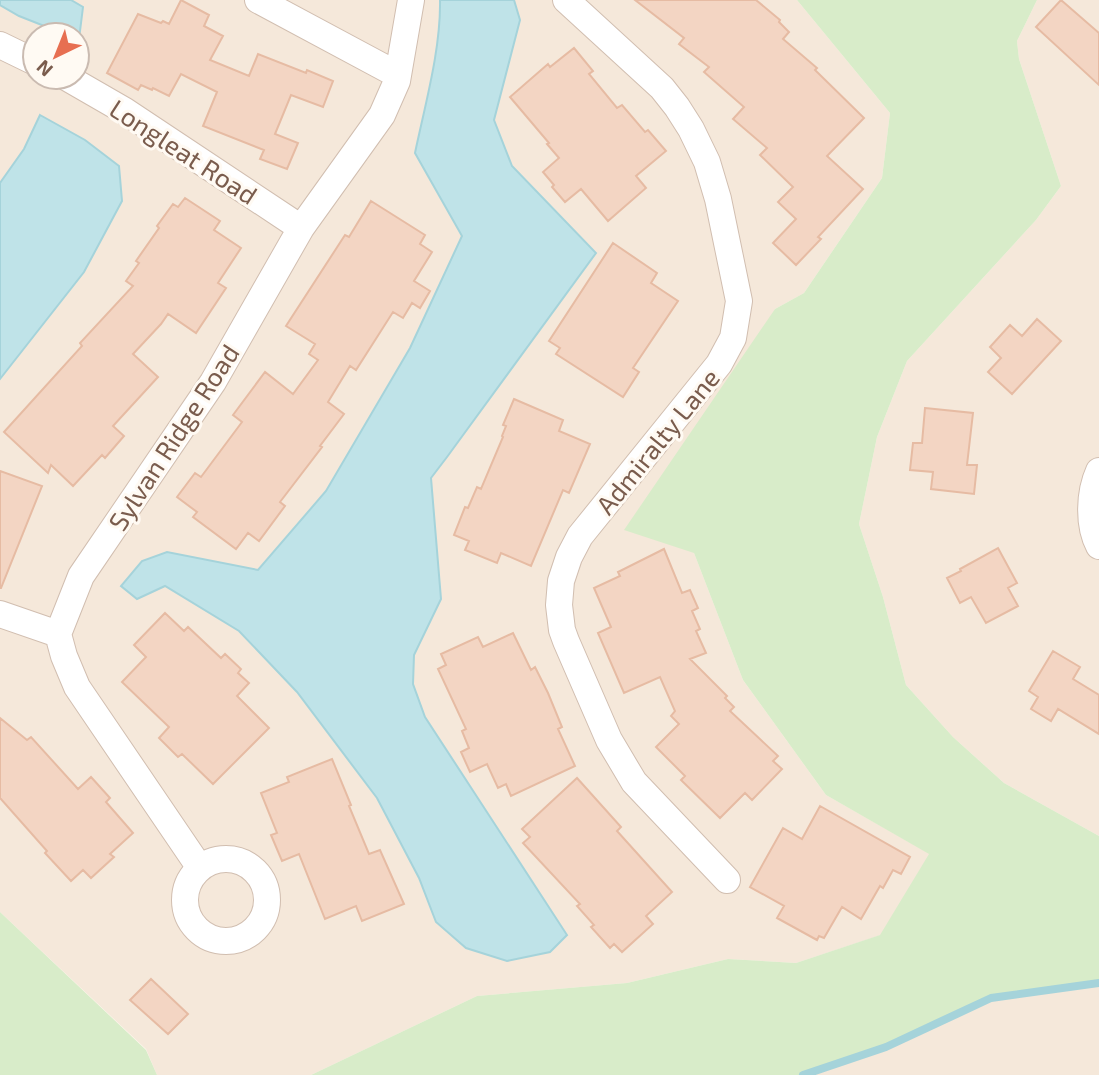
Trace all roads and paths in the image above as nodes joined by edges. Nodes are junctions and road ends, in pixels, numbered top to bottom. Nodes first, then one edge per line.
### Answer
1 (258, 0) edge
2 (411, 0) edge
3 (566, 0) edge
4 (0, 46) edge
5 (21, 56) edge
6 (398, 75) junction
7 (90, 91) edge
8 (301, 228) junction
9 (1099, 471) edge
10 (1099, 547) edge
11 (0, 614) edge
12 (58, 634) junction
13 (200, 868) dead end
14 (727, 880) dead end

1 - 6 street
2 - 6 street, Sylvan Ridge Road
3 - 14 street, Admiralty Lane
4 - 5 street
6 - 8 street, Sylvan Ridge Road
7 - 8 street, Longleat Road
8 - 12 street, Sylvan Ridge Road
9 - 10 street
11 - 12 street
12 - 13 street

